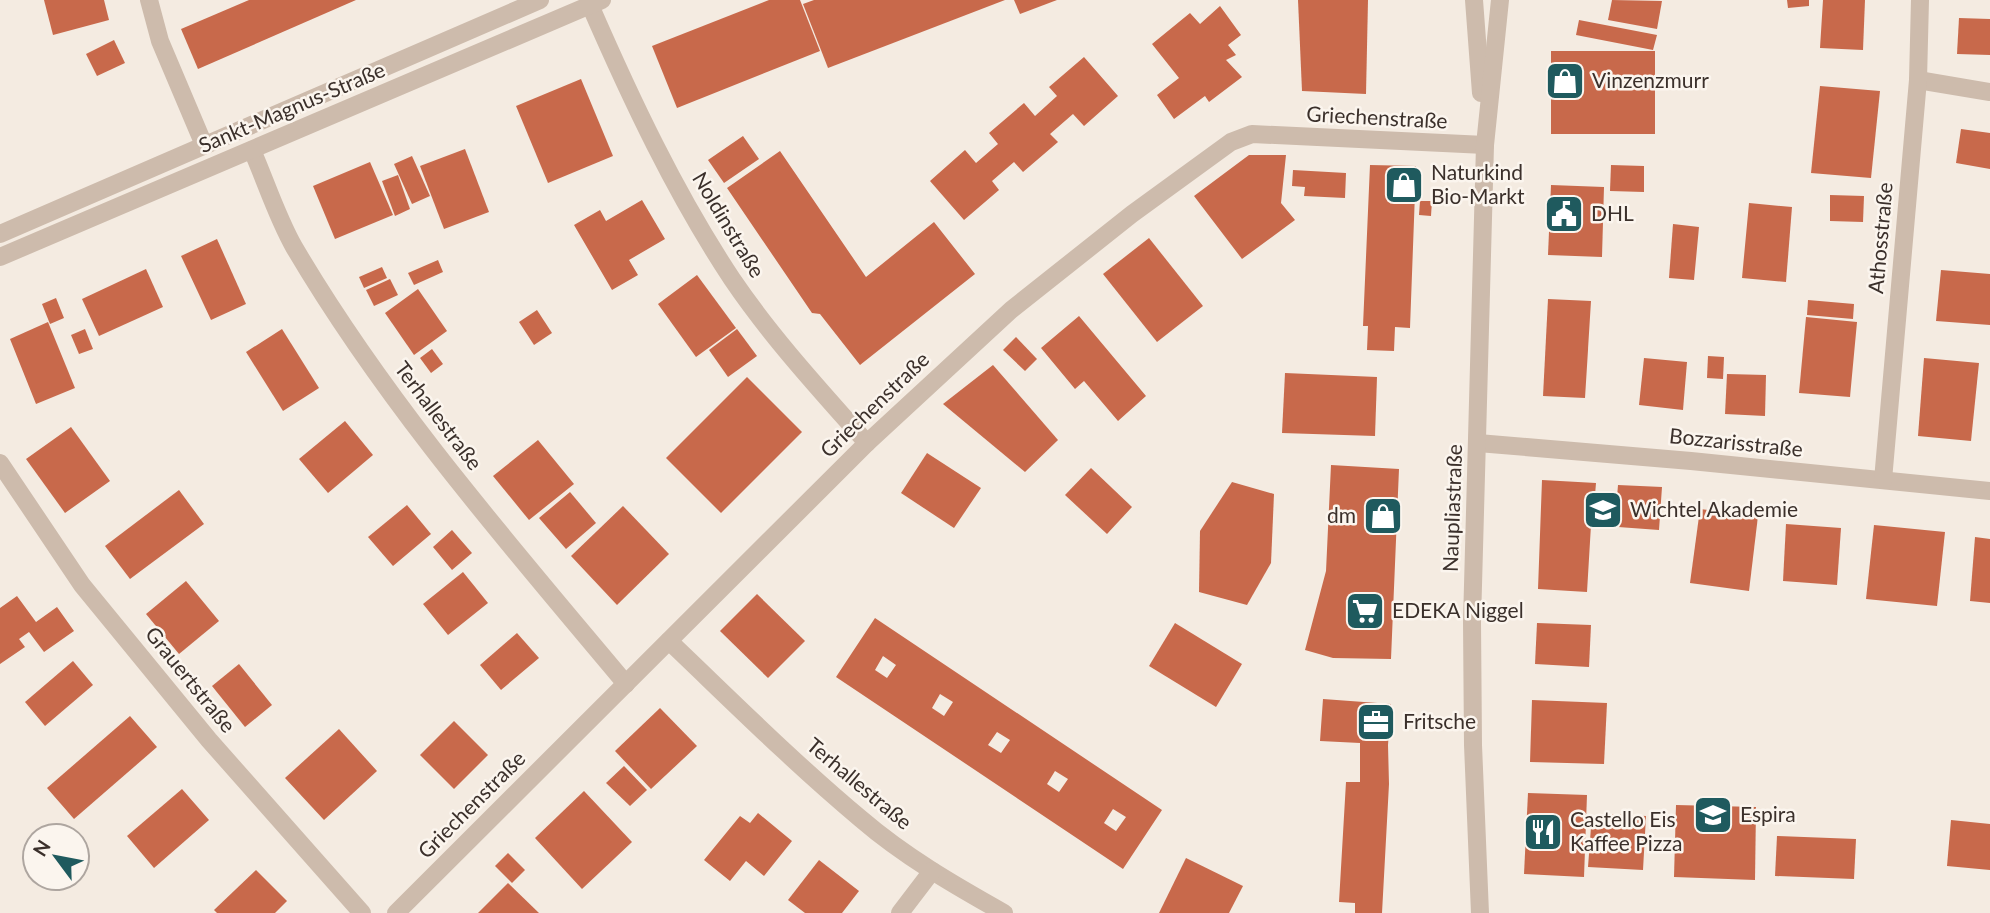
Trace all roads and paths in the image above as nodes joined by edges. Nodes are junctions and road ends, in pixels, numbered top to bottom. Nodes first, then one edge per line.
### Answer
1 (149, 0) edge
2 (540, 0) edge
3 (1474, 0) edge
4 (1500, 0) edge
5 (1920, 0) edge
6 (596, 3) edge
7 (1918, 80) junction
8 (1990, 92) edge
9 (204, 145) junction
10 (1485, 145) junction
11 (252, 150) junction
12 (0, 234) edge
13 (0, 257) edge
14 (867, 443) junction
15 (1478, 443) junction
16 (0, 463) edge
17 (1883, 480) junction
18 (1990, 491) edge
19 (669, 641) junction
20 (626, 684) junction
21 (932, 871) junction
22 (362, 913) edge
23 (397, 913) edge
24 (900, 913) edge
25 (1004, 913) edge
26 (1480, 913) edge

1 - 9 street
2 - 9 street, Sankt-Magnus-Straße
3 - 10 street, Naupliastraße
4 - 10 street, Naupliastraße
5 - 7 street, Athosstraße
6 - 11 street, Sankt-Magnus-Straße
6 - 14 street, Noldinstraße
7 - 8 street
7 - 17 street, Athosstraße
9 - 12 street, Sankt-Magnus-Straße
10 - 14 street, Griechenstraße
10 - 15 street, Naupliastraße
11 - 13 street, Sankt-Magnus-Straße
11 - 20 street, Terhallestraße
14 - 19 street, Griechenstraße
15 - 17 street, Bozzarisstraße
15 - 26 street, Naupliastraße
16 - 22 street, Grauertstraße
17 - 18 street, Bozzarisstraße
19 - 20 street, Griechenstraße
19 - 21 street, Terhallestraße
20 - 23 street, Griechenstraße
21 - 24 street
21 - 25 street, Terhallestraße

